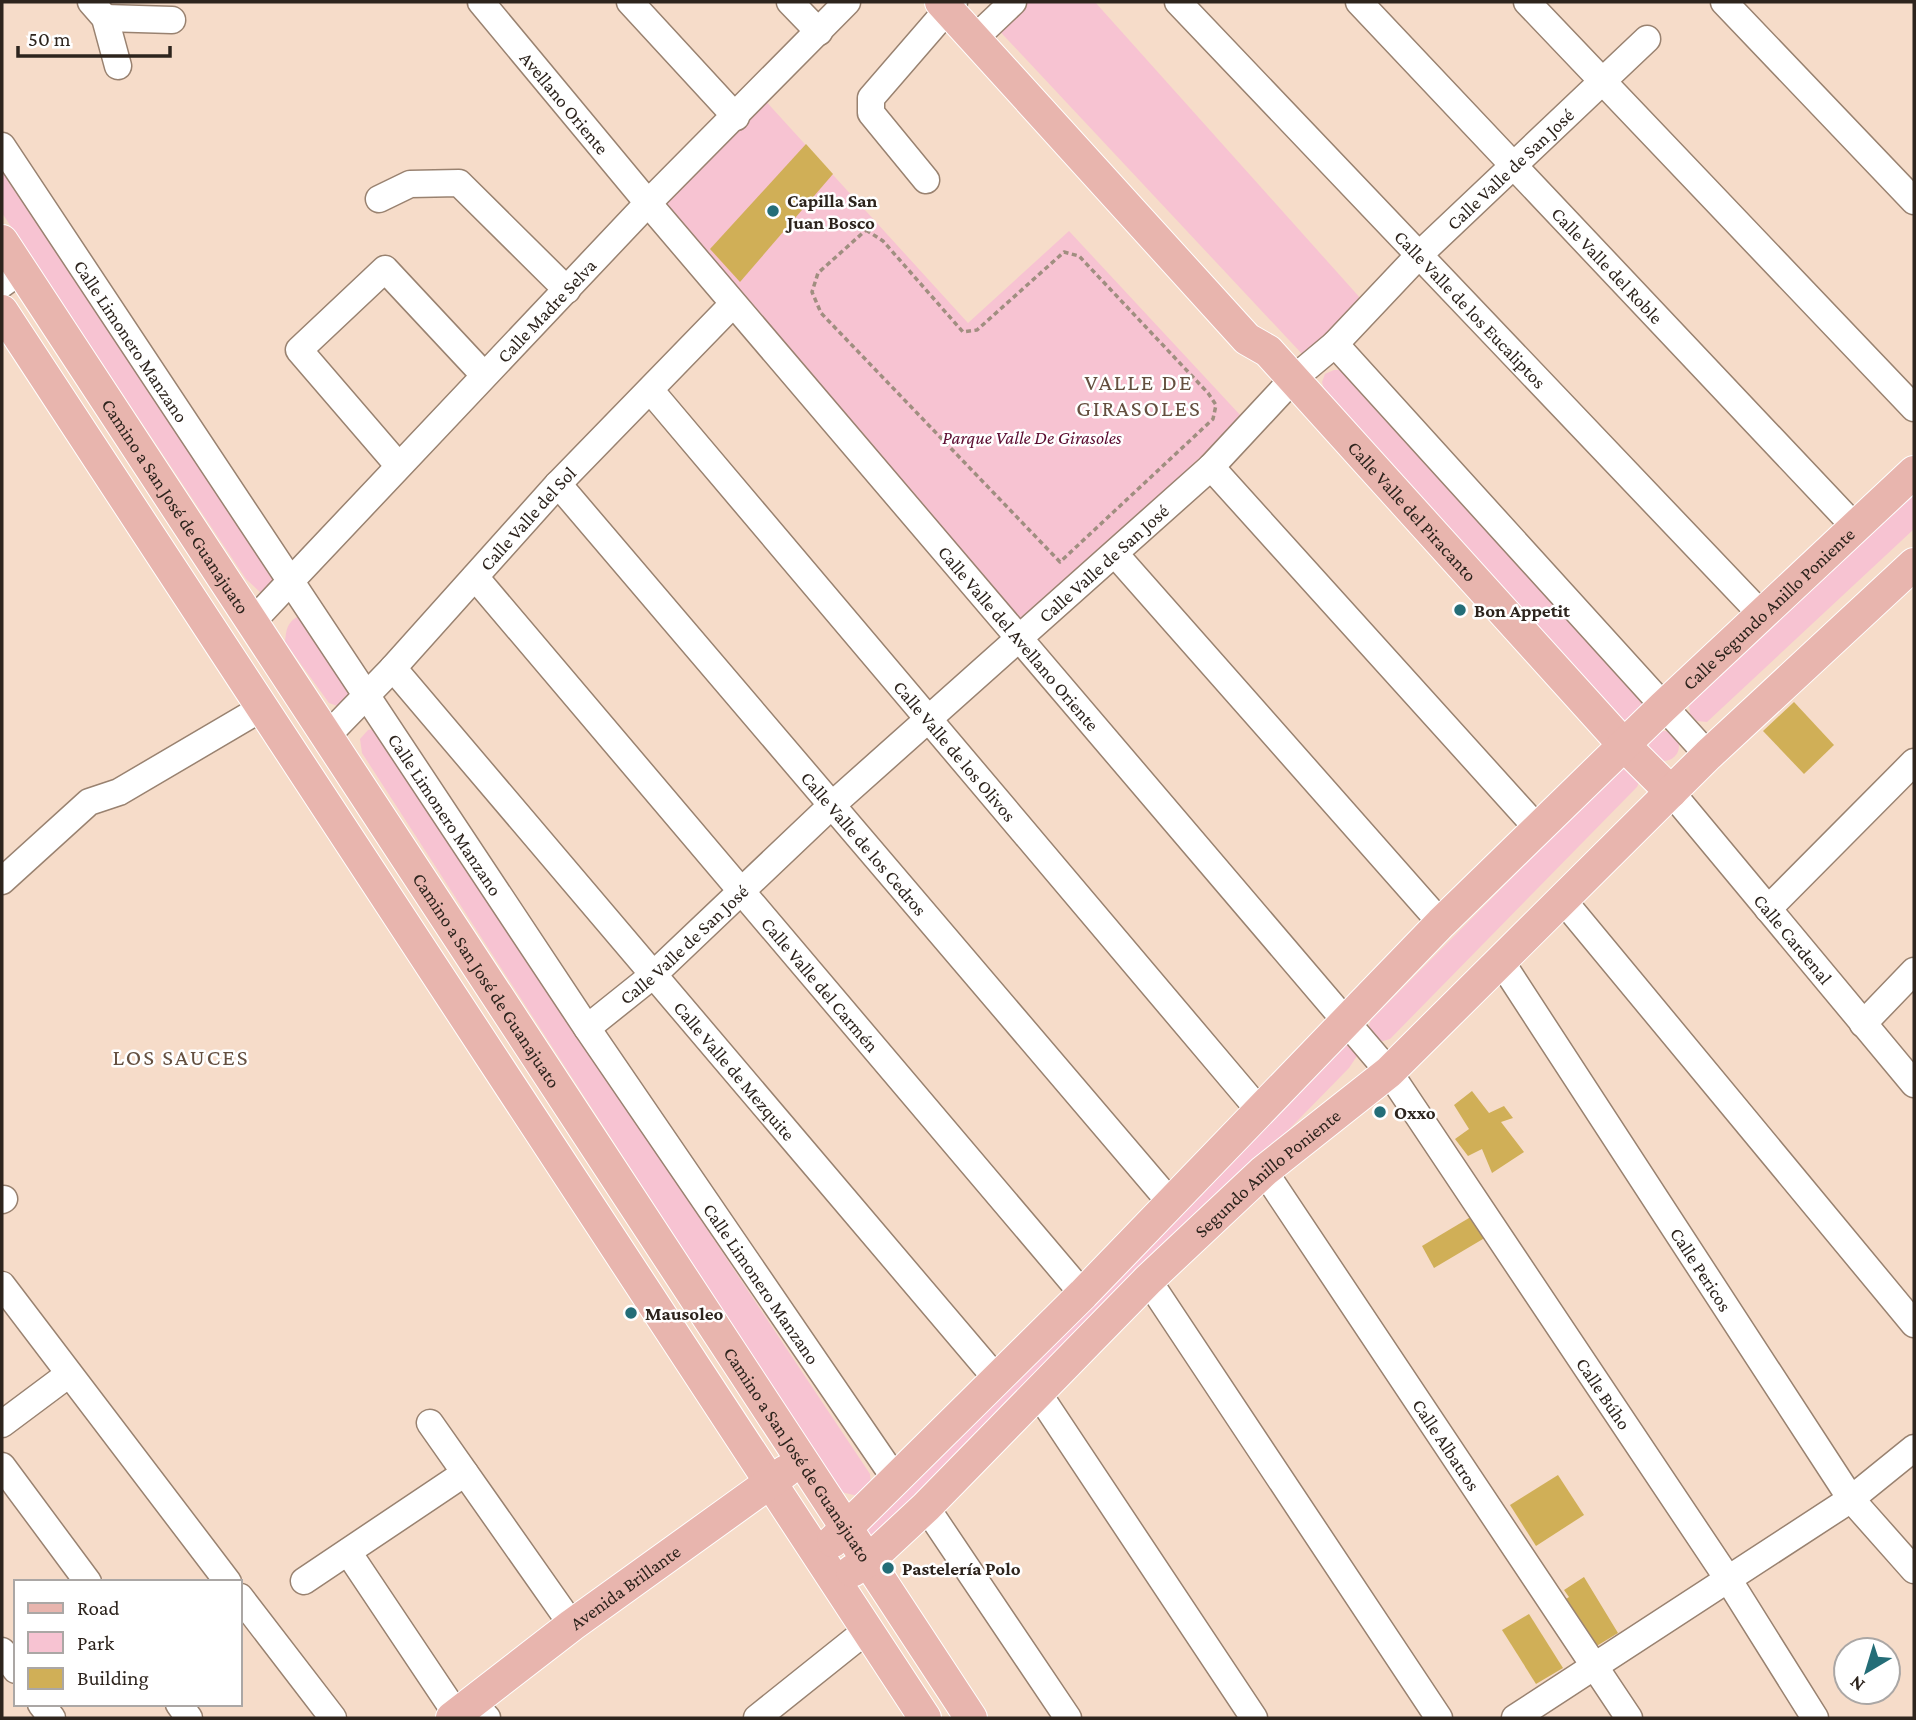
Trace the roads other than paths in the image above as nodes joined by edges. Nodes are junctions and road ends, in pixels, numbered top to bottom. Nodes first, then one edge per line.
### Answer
1 (481, 2) edge
2 (630, 2) edge
3 (790, 2) edge
4 (847, 2) edge
5 (1013, 2) edge
6 (1178, 2) edge
7 (1359, 2) edge
8 (1527, 2) edge
9 (1724, 2) edge
10 (951, 3) edge
11 (98, 10) edge
12 (172, 20) dead end
13 (819, 32) junction
14 (980, 35) junction
15 (1647, 39) dead end
16 (118, 66) dead end
17 (1603, 81) junction
18 (736, 117) junction
19 (2, 146) edge
20 (1515, 165) junction
21 (926, 180) dead end
22 (379, 199) dead end
23 (1914, 201) edge
24 (648, 204) junction
25 (2, 241) edge
26 (1420, 254) junction
27 (12, 277) edge
28 (566, 290) junction
29 (733, 304) junction
30 (2, 311) edge
31 (1335, 344) junction
32 (484, 375) junction
33 (1293, 380) junction
34 (651, 391) junction
35 (1914, 408) edge
36 (398, 465) junction
37 (1211, 467) junction
38 (1914, 472) edge
39 (558, 484) junction
40 (1856, 528) junction
41 (1116, 555) junction
42 (1914, 564) edge
43 (475, 577) junction
44 (290, 582) junction
45 (1762, 615) junction
46 (251, 623) junction
47 (1017, 637) junction
48 (393, 668) junction
49 (366, 696) junction
50 (1663, 707) junction
51 (262, 708) junction
52 (927, 720) junction
53 (327, 736) junction
54 (1624, 745) junction
55 (1708, 755) junction
56 (1914, 762) edge
57 (1671, 792) junction
58 (832, 805) junction
59 (1539, 830) junction
60 (2, 881) edge
61 (743, 891) junction
62 (1562, 899) junction
63 (1768, 909) junction
64 (1441, 923) junction
65 (1500, 960) junction
66 (1914, 971) edge
67 (652, 976) junction
68 (1346, 1023) junction
69 (1863, 1024) junction
70 (587, 1028) junction
71 (1389, 1072) junction
72 (1914, 1084) edge
73 (1259, 1110) junction
74 (1264, 1171) junction
75 (1171, 1203) junction
76 (1148, 1280) junction
77 (2, 1285) edge
78 (1083, 1294) junction
79 (1914, 1324) edge
80 (69, 1374) junction
81 (996, 1378) junction
82 (1038, 1393) junction
83 (430, 1423) dead end
84 (2, 1424) edge
85 (1914, 1448) edge
86 (801, 1459) junction
87 (2, 1466) edge
88 (465, 1473) junction
89 (894, 1477) junction
90 (769, 1483) junction
91 (1851, 1499) junction
92 (926, 1507) junction
93 (847, 1530) junction
94 (348, 1552) junction
95 (817, 1554) junction
96 (868, 1561) junction
97 (1914, 1570) edge
98 (1728, 1579) junction
99 (87, 1580) edge
100 (226, 1580) edge
101 (304, 1581) dead end
102 (835, 1582) junction
103 (242, 1600) edge
104 (572, 1625) junction
105 (867, 1630) junction
106 (2, 1651) edge
107 (1595, 1666) junction
108 (14, 1667) edge
109 (467, 1713) edge
110 (333, 1718) edge
111 (757, 1718) edge
112 (925, 1718) edge
113 (971, 1718) edge
114 (1069, 1718) edge
115 (1254, 1718) edge
116 (1439, 1718) edge
117 (1515, 1718) edge
118 (1629, 1718) edge
119 (1815, 1718) edge

1 - 24 street, Avellano Oriente
2 - 18 street
3 - 13 street
4 - 13 street, Calle Madre Selva
5 - 14 street
6 - 26 street, Calle Valle de los Eucaliptos
7 - 20 street, Calle Valle del Roble
8 - 17 street
9 - 23 street
10 - 14 main road, Calle Valle del Piracanto
10 - 21 street
11 - 12 street
11 - 16 street
13 - 18 street, Calle Madre Selva
14 - 33 main road, Calle Valle del Piracanto
15 - 17 street, Calle Valle de San José
17 - 20 street, Calle Valle de San José
17 - 35 street
18 - 24 street, Calle Madre Selva
19 - 44 street, Calle Limonero Manzano
20 - 26 street, Calle Valle de San José
20 - 40 street, Calle Valle del Roble
22 - 28 street
24 - 28 street, Calle Madre Selva
24 - 29 street, Calle Valle del Avellano Oriente
25 - 27 main road, Camino a San José de Guanajuato
26 - 31 street, Calle Valle de San José
26 - 45 street, Calle Valle de los Eucaliptos
27 - 46 main road, Camino a San José de Guanajuato
28 - 32 street, Calle Madre Selva
29 - 34 street, Calle Valle del Sol
29 - 47 street, Calle Valle del Avellano Oriente
30 - 51 main road, Camino a San José de Guanajuato
31 - 33 street, Calle Valle de San José
31 - 50 street
32 - 36 street, Calle Madre Selva
32 - 36 street
33 - 37 street, Calle Valle de San José
33 - 54 main road, Calle Valle del Piracanto
34 - 39 street, Calle Valle del Sol
34 - 52 street, Calle Valle de los Olivos
36 - 44 street, Calle Madre Selva
37 - 41 street, Calle Valle de San José
37 - 59 street
38 - 40 main road, Calle Segundo Anillo Poniente
39 - 43 street, Calle Valle del Sol
39 - 58 street, Calle Valle de los Cedros
40 - 45 main road, Calle Segundo Anillo Poniente
41 - 47 street, Calle Valle de San José
41 - 64 street
42 - 55 main road
43 - 48 street, Calle Valle del Sol
43 - 61 street, Calle Valle del Carmén
44 - 46 street, Calle Madre Selva
44 - 49 street, Calle Limonero Manzano
45 - 50 main road, Calle Segundo Anillo Poniente
46 - 53 main road, Camino a San José de Guanajuato
47 - 52 street, Calle Valle de San José
47 - 68 street, Calle Valle del Avellano Oriente
48 - 49 street, Calle Valle del Sol
48 - 67 street, Calle Valle de Mezquite
49 - 53 street, Calle Valle del Sol
49 - 70 street, Calle Limonero Manzano
50 - 54 main road, Calle Segundo Anillo Poniente
50 - 55 street
51 - 60 street
51 - 90 main road, Camino a San José de Guanajuato
52 - 58 street, Calle Valle de San José
52 - 73 street, Calle Valle de los Olivos
53 - 86 main road, Camino a San José de Guanajuato
54 - 57 main road, Calle Valle del Piracanto
54 - 59 main road
55 - 57 main road
56 - 63 street
57 - 62 main road, Segundo Anillo Poniente
57 - 63 street, Calle Cardenal
58 - 61 street, Calle Valle de San José
58 - 75 street, Calle Valle de los Cedros
59 - 64 main road
61 - 67 street, Calle Valle de San José
61 - 78 street, Calle Valle del Carmén
62 - 65 main road, Segundo Anillo Poniente
62 - 79 street
63 - 69 street, Calle Cardenal
64 - 68 main road
65 - 71 main road, Segundo Anillo Poniente
65 - 91 street, Calle Pericos
66 - 69 street
67 - 70 street, Calle Valle de San José
67 - 81 street, Calle Valle de Mezquite
68 - 71 street, Calle Valle del Avellano Oriente
68 - 73 main road
69 - 72 street, Calle Cardenal
70 - 89 street, Calle Limonero Manzano
71 - 74 main road, Segundo Anillo Poniente
71 - 98 street, Calle Búho
73 - 75 main road
74 - 76 main road, Segundo Anillo Poniente
74 - 107 street, Calle Albatros
75 - 78 main road
76 - 82 main road, Segundo Anillo Poniente
76 - 116 street
77 - 80 street
78 - 81 main road
80 - 84 street
80 - 100 street
81 - 89 main road
82 - 92 main road, Segundo Anillo Poniente
82 - 115 street
83 - 88 street
85 - 91 street
86 - 90 main road, Avenida Brillante
86 - 93 main road, Camino a San José de Guanajuato
87 - 99 street
88 - 94 street
88 - 104 street
89 - 93 main road
90 - 95 main road, Camino a San José de Guanajuato
90 - 104 main road, Avenida Brillante
91 - 97 street, Calle Pericos
91 - 98 street
92 - 96 main road, Segundo Anillo Poniente
92 - 114 street
93 - 95 main road
93 - 96 main road, Camino a San José de Guanajuato
94 - 101 street
94 - 109 street
95 - 102 main road, Camino a San José de Guanajuato
96 - 102 main road, Segundo Anillo Poniente
96 - 113 main road, Camino a San José de Guanajuato
98 - 107 street
98 - 119 street, Calle Búho
102 - 105 main road, Camino a San José de Guanajuato
103 - 110 street
104 - 109 main road, Avenida Brillante
105 - 111 street
105 - 112 main road, Camino a San José de Guanajuato
106 - 108 street
107 - 117 street
107 - 118 street, Calle Albatros

